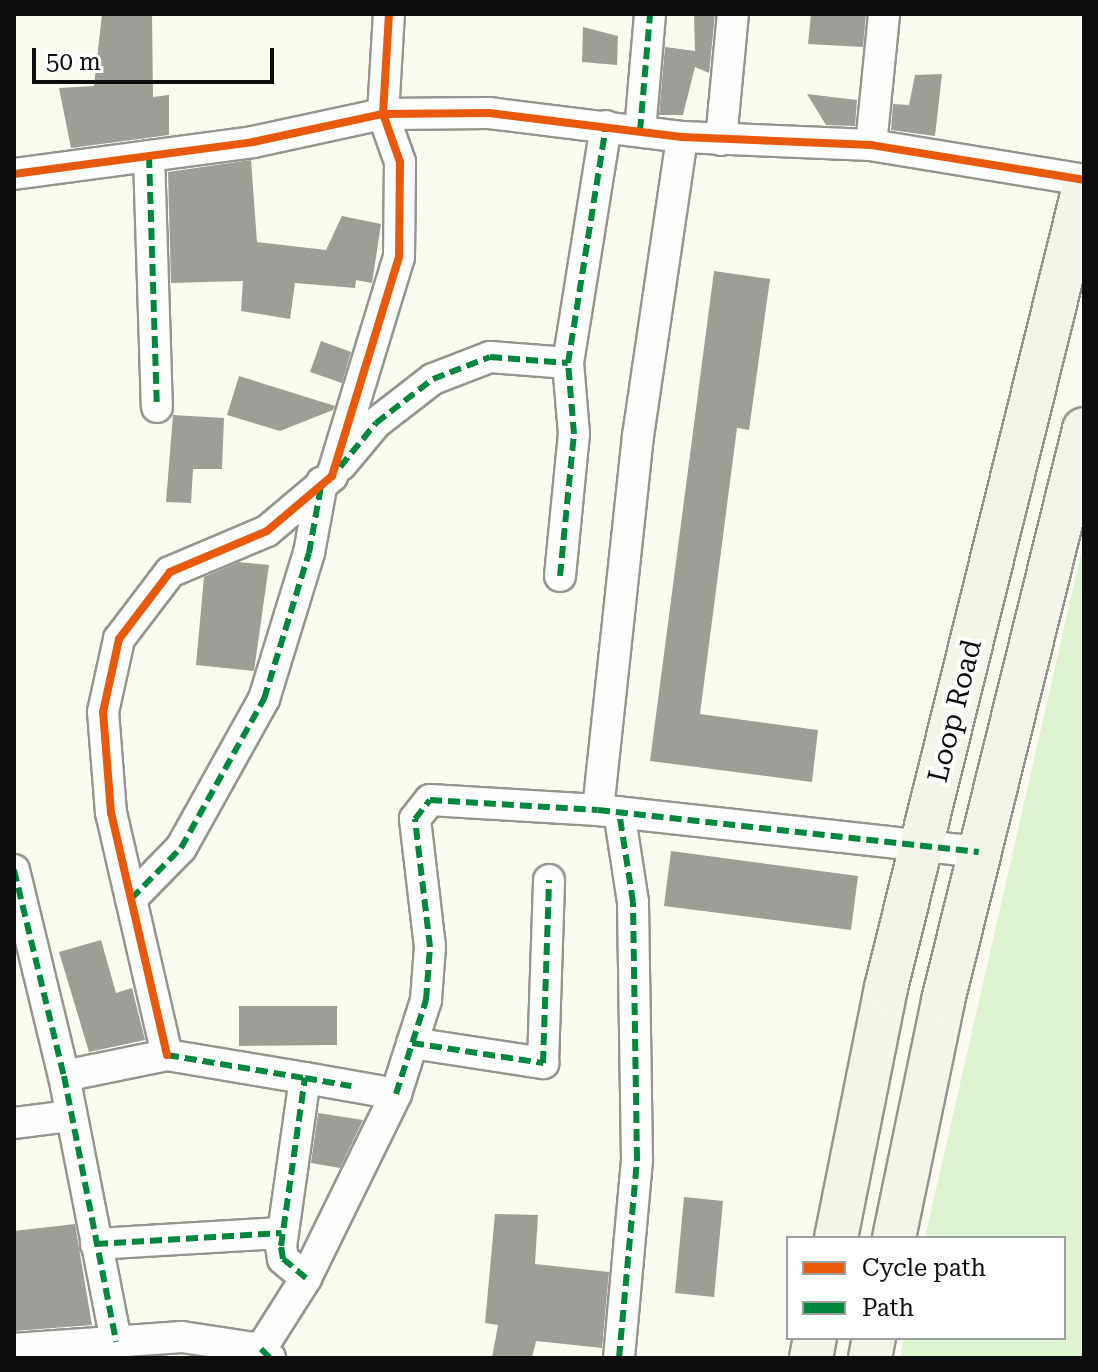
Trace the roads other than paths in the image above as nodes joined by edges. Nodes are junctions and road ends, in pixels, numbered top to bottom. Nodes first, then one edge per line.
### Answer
1 (389, 14) edge
2 (650, 14) edge
3 (733, 14) edge
4 (884, 14) edge
5 (383, 114) junction
6 (606, 126) junction
7 (640, 131) junction
8 (682, 137) junction
9 (721, 140) junction
10 (871, 145) junction
11 (149, 156) junction
12 (14, 174) edge
13 (1084, 180) edge
14 (1084, 187) edge
15 (568, 363) junction
16 (157, 407) dead end
17 (1084, 429) edge
18 (327, 479) junction
19 (560, 576) dead end
20 (608, 811) junction
21 (921, 846) junction
22 (979, 852) junction
23 (14, 870) edge
24 (549, 880) dead end
25 (131, 899) junction
26 (412, 1043) junction
27 (167, 1055) junction
28 (64, 1076) junction
29 (305, 1078) junction
30 (396, 1094) junction
31 (70, 1116) junction
32 (14, 1123) edge
33 (282, 1233) junction
34 (836, 1236) edge
35 (894, 1236) edge
36 (96, 1244) junction
37 (306, 1278) junction
38 (14, 1349) edge
39 (114, 1350) edge
40 (266, 1354) edge
41 (619, 1358) edge

1 - 5 street
2 - 7 street
3 - 9 street
4 - 10 street
5 - 6 street
5 - 11 street
5 - 18 street
6 - 7 street
6 - 15 street
7 - 8 street
8 - 9 street
8 - 20 street
9 - 10 street
10 - 13 street
11 - 12 street
11 - 16 street
14 - 21 main road, Loop Road
15 - 18 street
15 - 19 street
17 - 22 main road, Loop Road
18 - 25 street
18 - 25 street
20 - 21 street
20 - 26 street
20 - 41 street
21 - 22 street
21 - 34 main road, Loop Road
22 - 35 main road, Loop Road
23 - 28 street
24 - 26 street
25 - 27 street
26 - 30 street
27 - 28 street
27 - 29 street
28 - 31 street
29 - 30 street
29 - 33 street
30 - 37 street
31 - 32 street
31 - 36 street
33 - 36 street
33 - 37 street
36 - 39 street
37 - 40 street
38 - 39 street
39 - 40 street

